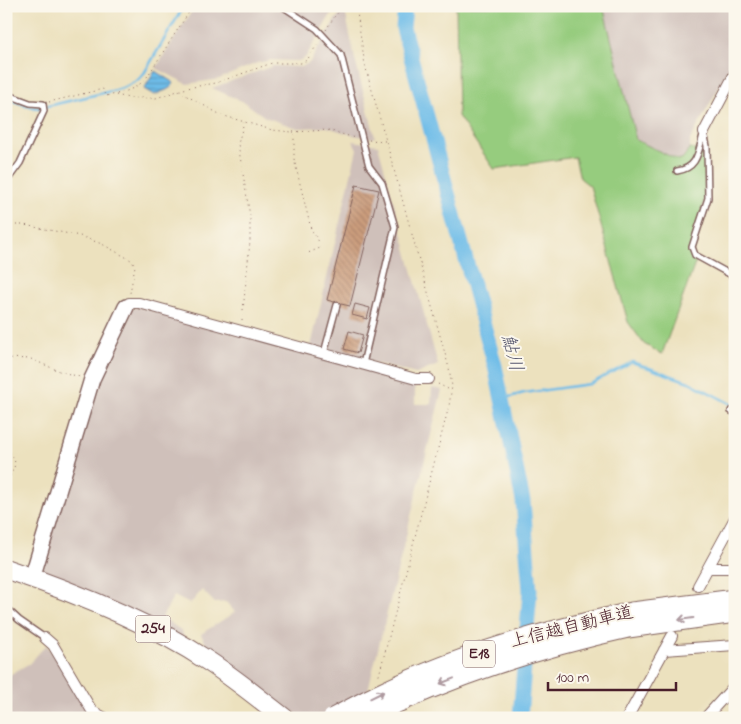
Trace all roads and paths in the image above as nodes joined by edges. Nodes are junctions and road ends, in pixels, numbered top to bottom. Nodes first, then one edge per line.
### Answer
1 (192, 6) edge
2 (282, 6) edge
3 (344, 6) edge
4 (356, 6) edge
5 (323, 34) junction
6 (735, 73) edge
7 (178, 90) junction
8 (6, 94) edge
9 (116, 95) junction
10 (43, 107) junction
11 (244, 122) junction
12 (292, 132) junction
13 (704, 132) junction
14 (363, 139) junction
15 (386, 141) junction
16 (677, 171) dead end
17 (6, 182) edge
18 (6, 225) edge
19 (308, 253) dead end
20 (735, 277) edge
21 (127, 305) junction
22 (337, 305) dead end
23 (242, 331) junction
24 (324, 353) junction
25 (6, 358) edge
26 (363, 364) junction
27 (429, 378) joint
28 (92, 379) junction
29 (451, 390) junction
30 (6, 449) edge
31 (6, 483) edge
32 (735, 518) edge
33 (708, 568) junction
34 (735, 568) edge
35 (8, 572) edge
36 (32, 578) junction
37 (698, 586) dead end
38 (735, 599) edge
39 (6, 608) edge
40 (735, 613) edge
41 (630, 620) junction
42 (672, 636) dead end
43 (45, 638) joint
44 (735, 645) edge
45 (664, 650) junction
46 (735, 685) edge
47 (376, 686) dead end
48 (276, 716) edge
49 (712, 716) edge
50 (105, 718) edge
51 (333, 718) edge
52 (365, 718) edge
53 (626, 718) edge

1 - 9 path
2 - 5 lane
3 - 5 path
4 - 15 path
5 - 7 path
5 - 14 lane
6 - 13 street
7 - 9 path
7 - 11 path
8 - 10 lane
9 - 10 path
10 - 17 lane
11 - 12 path
11 - 23 path
12 - 14 path
12 - 19 path
13 - 16 lane
13 - 20 lane
14 - 15 path
14 - 26 lane
15 - 29 path
18 - 21 path
21 - 23 street
21 - 28 street
22 - 24 lane
23 - 24 street
24 - 26 street
25 - 28 path
26 - 27 street
27 - 29 path
28 - 36 street
29 - 47 path
30 - 31 path
32 - 33 street
33 - 34 street
33 - 37 street
35 - 36 highway, 254
36 - 48 highway, 254
38 - 41 highway, 上信越自動車道 / E18
39 - 43 lane
40 -> 41 highway, 上信越自動車道 / E18
51 -> 41 highway, 上信越自動車道 / E18, bridge
41 -> 52 highway, 上信越自動車道 / E18, bridge
42 - 45 street
43 - 50 street
44 - 45 street
45 - 53 street
46 - 49 street

